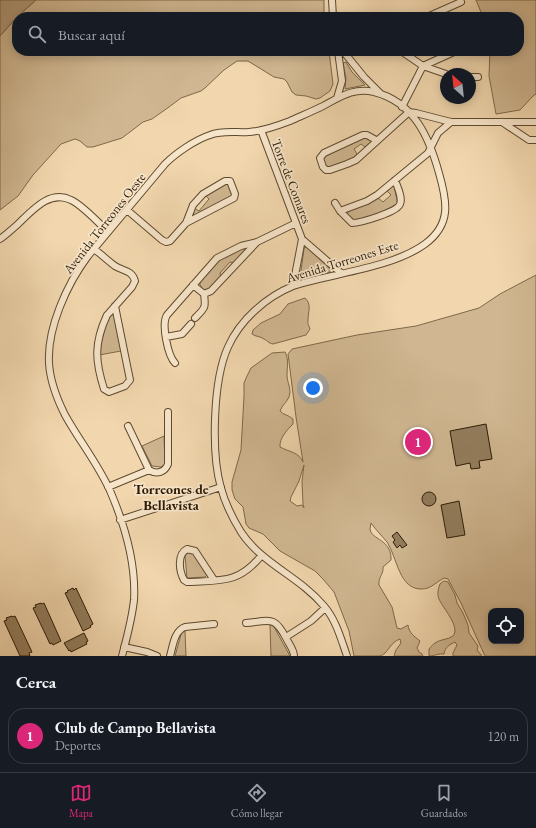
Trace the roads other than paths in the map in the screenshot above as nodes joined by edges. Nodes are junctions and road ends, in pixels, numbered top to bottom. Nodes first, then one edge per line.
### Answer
1 (332, 0) edge
2 (461, 2) dead end
3 (332, 12) edge
4 (438, 12) edge
5 (339, 56) edge
6 (347, 56) edge
7 (408, 56) edge
8 (445, 56) edge
9 (423, 66) junction
10 (440, 72) edge
11 (383, 96) junction
12 (337, 98) junction
13 (402, 107) junction
14 (408, 112) junction
15 (451, 122) junction
16 (502, 122) junction
17 (536, 122) edge
18 (261, 130) junction
19 (376, 140) junction
20 (536, 140) edge
21 (431, 147) junction
22 (395, 180) junction
23 (336, 203) dead end
24 (127, 210) junction
25 (340, 212) junction
26 (296, 222) junction
27 (186, 223) junction
28 (108, 232) junction
29 (302, 239) junction
30 (0, 240) edge
31 (257, 242) junction
32 (94, 249) junction
33 (341, 273) junction
34 (193, 285) junction
35 (293, 286) junction
36 (204, 294) junction
37 (115, 306) junction
38 (195, 318) dead end
39 (191, 324) dead end
40 (166, 337) junction
41 (176, 363) dead end
42 (168, 412) dead end
43 (128, 426) dead end
44 (150, 470) junction
45 (108, 487) junction
46 (220, 487) junction
47 (120, 520) junction
48 (261, 556) junction
49 (214, 580) junction
50 (325, 608) junction
51 (246, 623) dead end
52 (214, 624) dead end
53 (286, 637) junction
54 (124, 647) junction
55 (122, 656) edge
56 (157, 656) edge
57 (170, 656) edge
58 (294, 656) edge
59 (346, 656) edge

1 - 3 street
2 - 4 street
5 - 12 street
6 - 11 street
7 - 9 street
8 - 9 street
9 - 10 street
9 - 13 street
11 - 12 street, Avenida Torreones Oeste
11 - 13 street, Avenida Torreones Oeste
12 - 18 street, Avenida Torreones Oeste
13 - 14 street, Avenida Torreones Oeste
14 - 15 street
14 - 19 street
14 - 21 street, Avenida Torreones Oeste
15 - 16 street
15 - 21 street
16 - 17 street
16 - 20 street
18 - 24 street, Avenida Torreones Oeste
18 - 26 street, Torre de Comares
19 - 19 street
21 - 22 street
21 - 33 street, Avenida Torreones Este
22 - 25 street
22 - 25 street
23 - 25 street
24 - 27 street
24 - 28 street, Avenida Torreones Oeste
26 - 29 street, Torre de Comares
26 - 31 street
27 - 27 street
28 - 30 street
28 - 32 street, Avenida Torreones Oeste
29 - 33 street, Torre de Comares
29 - 35 street, Torre de Comares
31 - 34 street
31 - 36 street
32 - 37 street
32 - 45 street, Avenida Torreones Oeste
33 - 35 street, Avenida Torreones Este
34 - 36 street
34 - 40 street
35 - 46 street, Avenida Torreones Este
36 - 38 street
37 - 37 street
39 - 40 street
40 - 41 street
42 - 44 street
43 - 44 street
44 - 45 street
45 - 47 street, Avenida Torreones Oeste
46 - 47 street
46 - 48 street, Avenida Torreones Este
47 - 54 street, Avenida Torreones Oeste
48 - 49 street
48 - 50 street, Avenida Torreones Este
49 - 49 street
50 - 53 street
50 - 59 street, Avenida Torreones Este
51 - 53 street
52 - 57 street
53 - 58 street
54 - 55 street, Avenida Torreones Oeste
54 - 56 street

